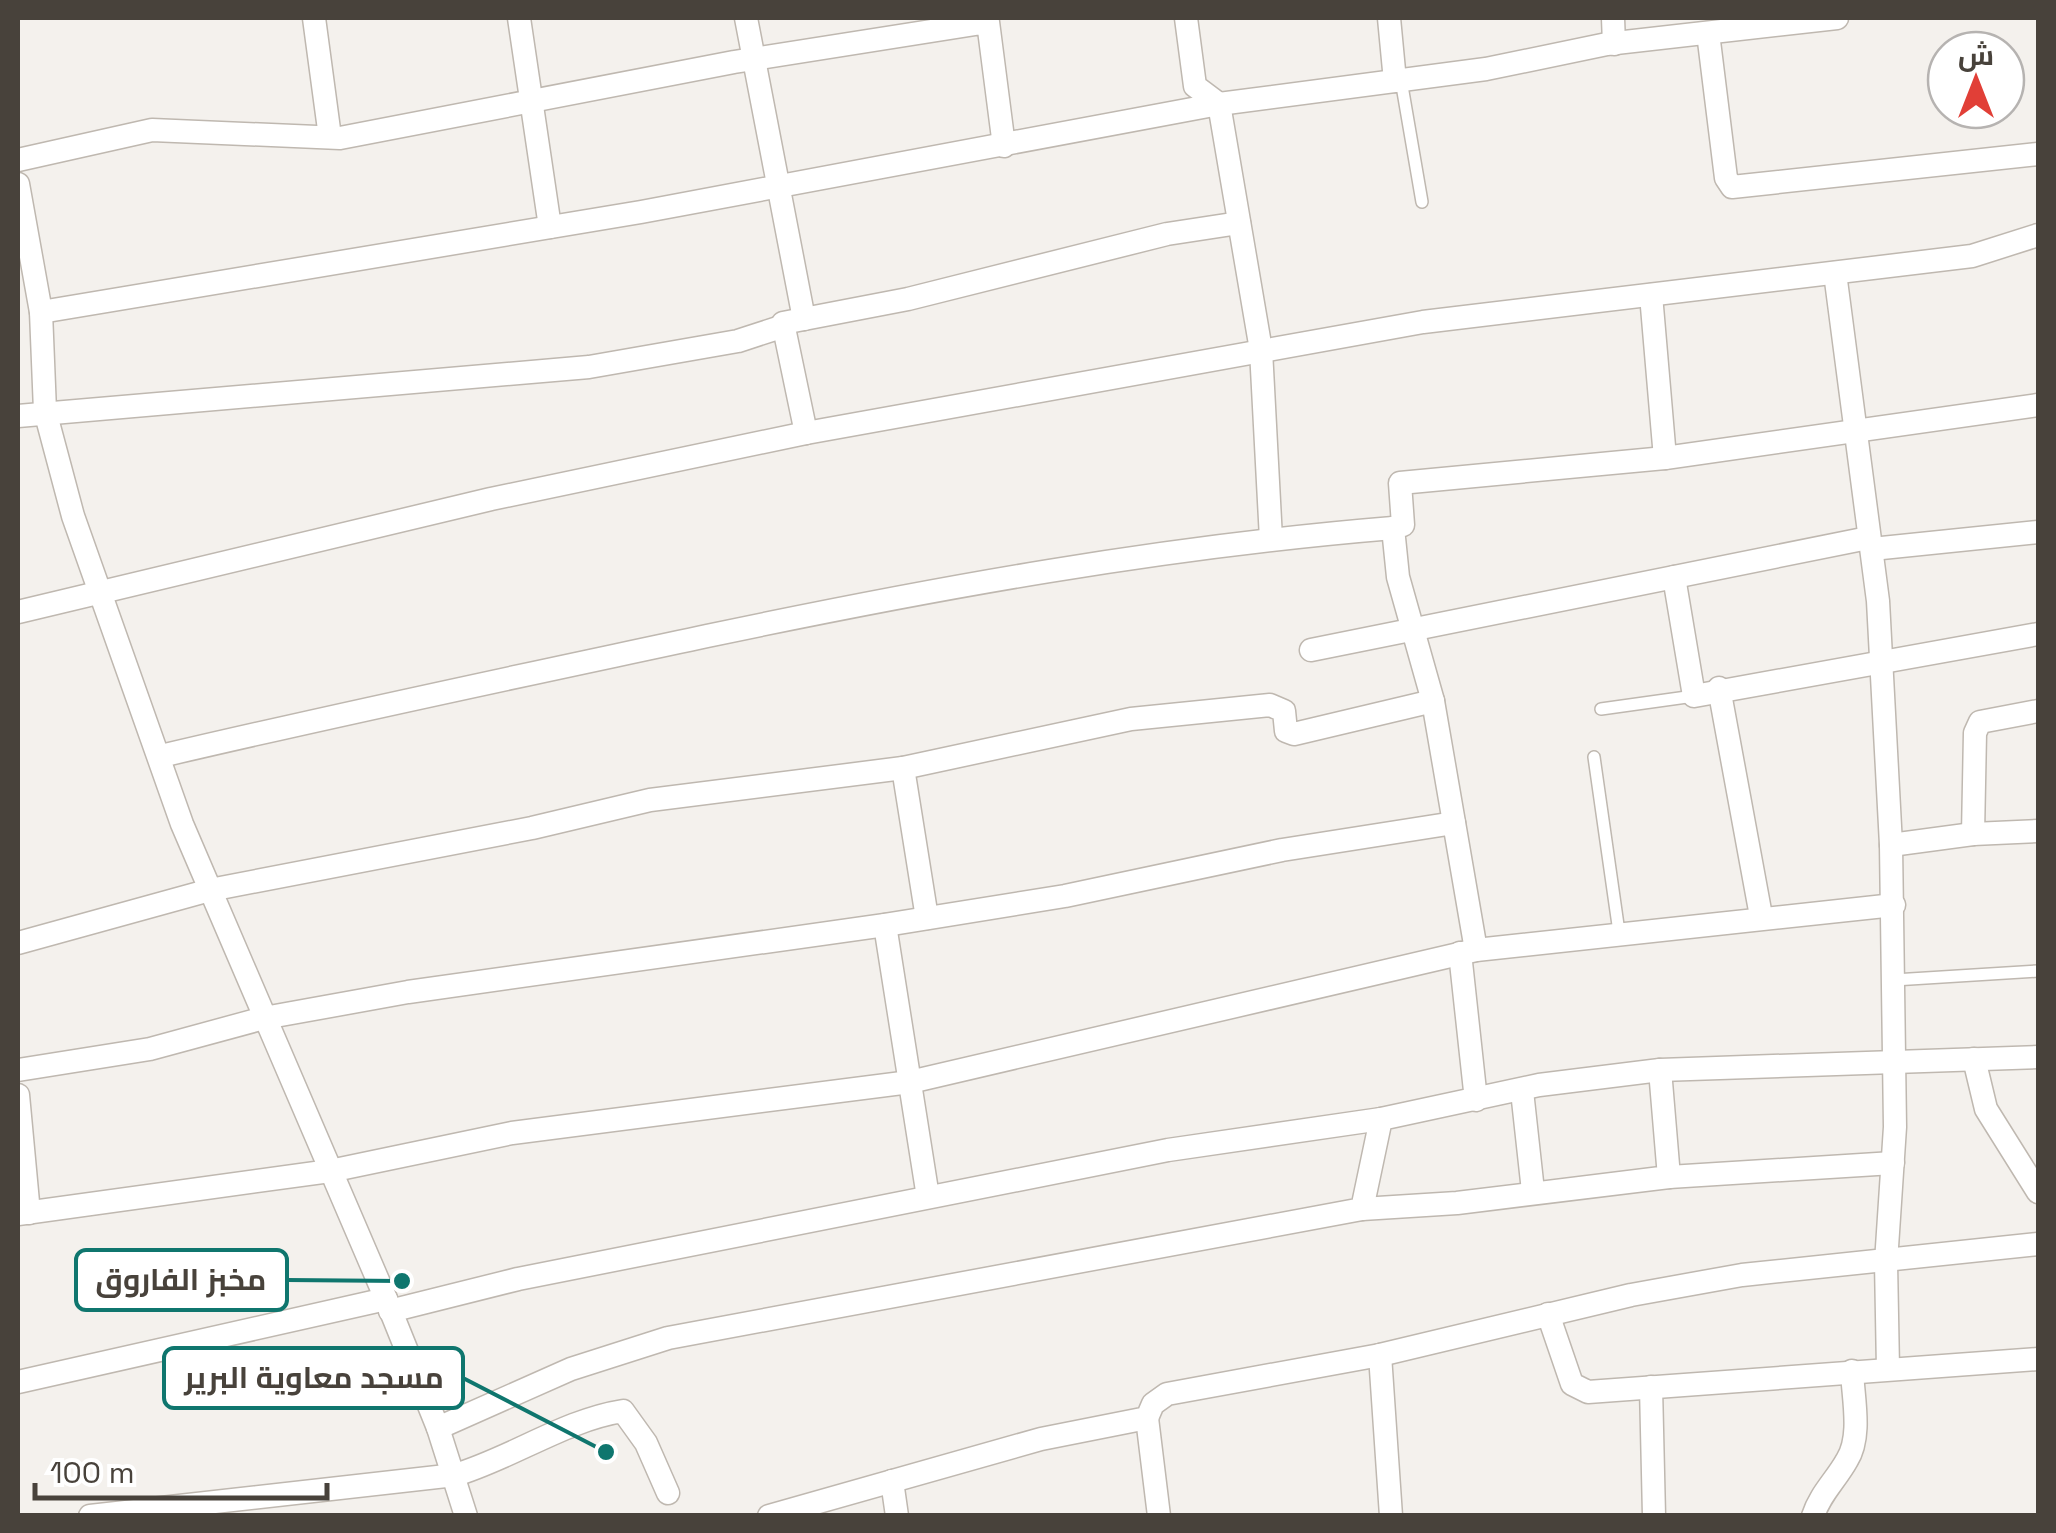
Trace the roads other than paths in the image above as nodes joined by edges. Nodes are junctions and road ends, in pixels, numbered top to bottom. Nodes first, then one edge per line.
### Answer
1 (314, 18) edge
2 (519, 18) edge
3 (746, 18) edge
4 (1186, 18) edge
5 (1389, 18) edge
6 (1613, 18) edge
7 (1837, 18) edge
8 (988, 20) edge
9 (1708, 32) junction
10 (1614, 44) junction
11 (755, 59) junction
12 (1398, 81) junction
13 (533, 99) junction
14 (1219, 104) junction
15 (330, 138) junction
16 (1004, 146) junction
17 (2038, 154) edge
18 (18, 160) edge
19 (18, 184) edge
20 (781, 186) junction
21 (1422, 202) dead end
22 (1240, 222) junction
23 (550, 227) junction
24 (2038, 235) edge
25 (25, 271) edge
26 (1834, 273) junction
27 (1652, 295) junction
28 (41, 312) junction
29 (794, 322) junction
30 (1261, 350) junction
31 (2038, 406) edge
32 (45, 412) junction
33 (18, 416) edge
34 (1855, 429) junction
35 (806, 433) junction
36 (1665, 458) junction
37 (1393, 528) junction
38 (2038, 532) edge
39 (1271, 539) junction
40 (1870, 544) junction
41 (1674, 577) junction
42 (100, 592) junction
43 (18, 612) edge
44 (1413, 630) junction
45 (2038, 634) edge
46 (1311, 650) dead end
47 (1882, 663) junction
48 (1718, 688) junction
49 (1694, 696) junction
50 (1434, 701) junction
51 (1601, 709) dead end
52 (2038, 711) edge
53 (161, 756) junction
54 (1594, 757) dead end
55 (902, 768) junction
56 (1454, 824) junction
57 (2038, 831) edge
58 (1973, 834) junction
59 (1891, 845) junction
60 (210, 890) junction
61 (1894, 905) junction
62 (1761, 916) junction
63 (927, 918) junction
64 (885, 925) junction
65 (1619, 932) junction
66 (18, 942) edge
67 (1468, 951) junction
68 (2038, 971) edge
69 (1894, 980) junction
70 (264, 1018) junction
71 (2038, 1057) edge
72 (1974, 1059) junction
73 (1896, 1062) junction
74 (18, 1070) edge
75 (1660, 1070) junction
76 (910, 1082) junction
77 (1522, 1091) junction
78 (18, 1095) edge
79 (1476, 1100) junction
80 (1382, 1119) junction
81 (1893, 1163) junction
82 (330, 1171) junction
83 (1669, 1177) junction
84 (1533, 1191) junction
85 (2038, 1192) edge
86 (928, 1198) junction
87 (1362, 1209) junction
88 (23, 1214) edge
89 (2038, 1244) edge
90 (1886, 1262) junction
91 (388, 1305) junction
92 (1548, 1314) junction
93 (1380, 1355) junction
94 (2038, 1359) edge
95 (1888, 1369) junction
96 (1852, 1371) junction
97 (18, 1382) edge
98 (1651, 1387) junction
99 (1147, 1418) junction
100 (438, 1428) junction
101 (455, 1476) junction
102 (892, 1480) junction
103 (668, 1493) dead end
104 (90, 1516) edge
105 (466, 1516) edge
106 (769, 1516) edge
107 (897, 1516) edge
108 (1159, 1516) edge
109 (1390, 1516) edge
110 (1654, 1516) edge
111 (1812, 1516) edge

1 - 15 street
2 - 13 street
3 - 11 street
4 - 14 street
5 - 12 street
6 - 10 street
7 - 9 street
8 - 11 street
8 - 16 street
9 - 10 street
9 - 17 street
10 - 12 street
11 - 13 street
11 - 20 street
12 - 14 street
12 - 21 lane
13 - 15 street
13 - 23 street
14 - 16 street
14 - 22 street
15 - 18 street
16 - 20 street
19 - 25 street
20 - 23 street
20 - 29 street
22 - 29 street
22 - 30 street
23 - 28 street
24 - 26 street
25 - 28 street
26 - 27 street
26 - 34 street
27 - 30 street
27 - 36 street
28 - 32 street
29 - 32 street
29 - 35 street
30 - 35 street
30 - 39 street
31 - 34 street
32 - 33 street
32 - 42 street
34 - 36 street
34 - 40 street
35 - 42 street
36 - 37 street
37 - 39 street
37 - 44 street
38 - 40 street
39 - 53 street
40 - 41 street
40 - 47 street
41 - 44 street
41 - 49 street
42 - 43 street
42 - 53 street
44 - 46 street
44 - 50 street
45 - 47 street
47 - 48 street
47 - 59 street
48 - 49 street
48 - 62 street
49 - 51 lane
50 - 55 street
50 - 56 street
52 - 58 street
53 - 60 street
54 - 65 lane
55 - 60 street
55 - 63 street
56 - 63 street
56 - 67 street
57 - 58 street
58 - 59 street
59 - 61 street
60 - 66 street
60 - 70 street
61 - 62 street
61 - 69 street
62 - 65 street
63 - 64 street
64 - 70 street
64 - 76 street
65 - 67 street
67 - 76 street
67 - 79 street
68 - 69 lane
69 - 73 street
70 - 74 street
70 - 82 street
71 - 72 street
72 - 73 street
72 - 85 street
73 - 75 street
73 - 81 street
75 - 77 street
75 - 83 street
76 - 82 street
76 - 86 street
77 - 79 street
77 - 84 street
78 - 88 street
79 - 80 street
80 - 86 street
80 - 87 street
81 - 83 street
81 - 90 street
82 - 88 street
82 - 91 street
83 - 84 street
84 - 87 street
86 - 91 street
87 - 100 street
89 - 90 street
90 - 92 street
90 - 95 street
91 - 97 street
91 - 100 street
92 - 93 street
92 - 98 street
93 - 99 street
93 - 109 street
94 - 95 street
95 - 96 street
96 - 98 street
96 - 111 street
98 - 110 street
99 - 102 street
99 - 108 street
100 - 101 street
101 - 103 street
101 - 104 street
101 - 105 street
102 - 106 street
102 - 107 street

